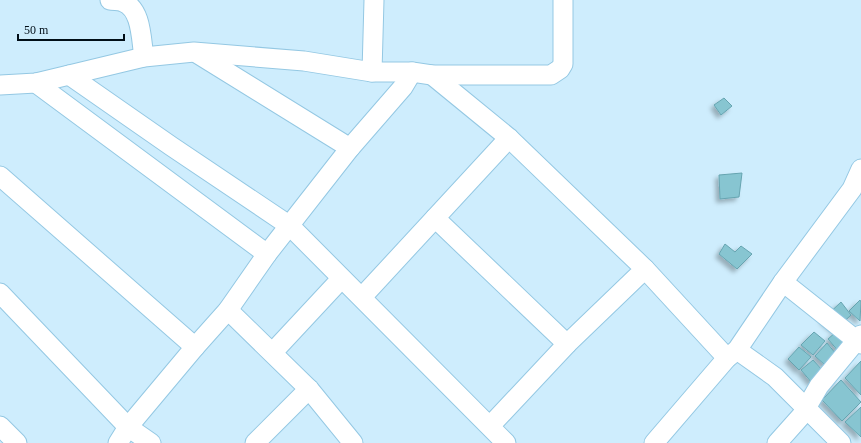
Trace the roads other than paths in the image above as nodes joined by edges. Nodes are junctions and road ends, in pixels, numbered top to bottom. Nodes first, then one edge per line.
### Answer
1 (110, 0) edge
2 (374, 0) edge
3 (563, 0) edge
4 (194, 52) junction
5 (144, 57) junction
6 (372, 72) junction
7 (412, 72) junction
8 (69, 75) junction
9 (432, 75) junction
10 (36, 83) junction
11 (0, 85) edge
12 (509, 138) junction
13 (350, 148) junction
14 (861, 170) edge
15 (0, 176) edge
16 (435, 218) junction
17 (290, 226) junction
18 (267, 254) junction
19 (645, 269) junction
20 (341, 279) junction
21 (783, 282) junction
22 (0, 293) edge
23 (362, 297) junction
24 (228, 310) junction
25 (860, 340) edge
26 (567, 344) junction
27 (195, 346) junction
28 (273, 352) junction
29 (732, 354) junction
30 (309, 389) junction
31 (806, 408) junction
32 (0, 426) edge
33 (490, 426) junction
34 (128, 427) junction
35 (18, 443) edge
36 (118, 443) edge
37 (151, 443) edge
38 (255, 443) edge
39 (353, 443) edge
40 (506, 443) edge
41 (654, 443) edge
42 (777, 443) edge
43 (841, 443) edge

1 - 5 street
2 - 6 street
3 - 9 street
4 - 5 street
4 - 6 street
4 - 13 street
5 - 8 street
6 - 7 street
7 - 9 street
7 - 13 street
8 - 10 street
8 - 17 street
9 - 12 street
10 - 11 street
10 - 18 street
12 - 16 street
12 - 19 street
13 - 17 street
14 - 21 street
15 - 27 street
16 - 23 street
16 - 26 street
17 - 18 street
17 - 20 street
18 - 24 street
19 - 26 street
19 - 29 street
20 - 23 street
20 - 28 street
21 - 25 street
21 - 29 street
22 - 34 street
23 - 33 street
24 - 27 street
24 - 28 street
25 - 31 street
26 - 33 street
27 - 34 street
28 - 30 street
29 - 31 street
29 - 41 street
30 - 38 street
30 - 39 street
31 - 42 street
31 - 43 street
32 - 35 street
33 - 40 street
34 - 36 street
34 - 37 street

